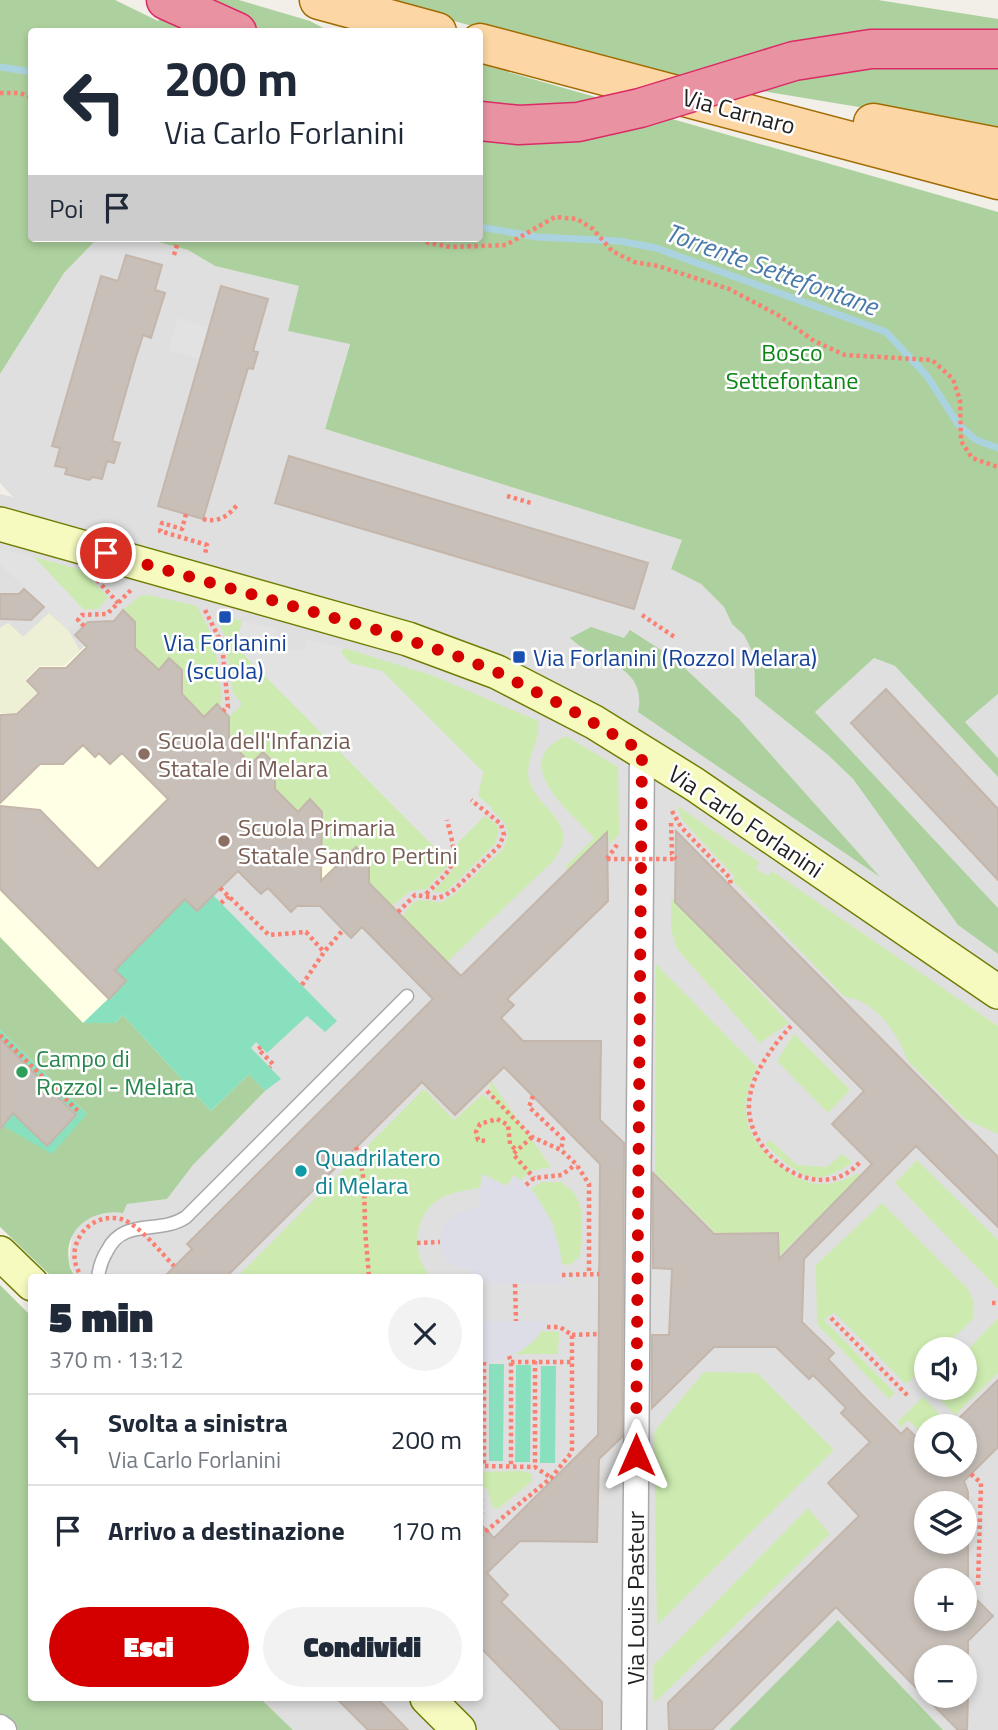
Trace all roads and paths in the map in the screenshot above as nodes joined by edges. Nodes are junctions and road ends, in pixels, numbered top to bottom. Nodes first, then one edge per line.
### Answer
1 (319, 0) edge
2 (169, 1) edge
3 (228, 28) edge
4 (422, 28) edge
5 (483, 44) edge
6 (998, 49) edge
7 (0, 93) edge
8 (28, 96) edge
9 (724, 107) junction
10 (483, 121) edge
11 (998, 146) edge
12 (998, 180) edge
13 (178, 242) edge
14 (427, 242) edge
15 (174, 256) dead end
16 (998, 467) edge
17 (507, 496) dead end
18 (531, 503) dead end
19 (239, 504) dead end
20 (187, 514) dead end
21 (203, 519) dead end
22 (0, 524) edge
23 (204, 558) dead end
24 (94, 576) dead end
25 (135, 586) dead end
26 (118, 603) junction
27 (201, 603) dead end
28 (642, 615) dead end
29 (84, 625) dead end
30 (676, 638) dead end
31 (223, 711) dead end
32 (642, 751) junction
33 (471, 800) dead end
34 (672, 811) dead end
35 (447, 820) dead end
36 (671, 823) dead end
37 (607, 859) dead end
38 (731, 886) dead end
39 (220, 888) dead end
40 (425, 895) junction
41 (229, 896) junction
42 (221, 903) dead end
43 (398, 912) dead end
44 (343, 930) dead end
45 (324, 952) junction
46 (302, 985) dead end
47 (998, 992) edge
48 (407, 996) dead end
49 (791, 1026) dead end
50 (0, 1035) edge
51 (253, 1045) dead end
52 (270, 1067) dead end
53 (487, 1091) dead end
54 (533, 1096) dead end
55 (78, 1111) dead end
56 (506, 1111) junction
57 (497, 1119) junction
58 (533, 1137) junction
59 (485, 1141) dead end
60 (356, 1147) dead end
61 (561, 1150) junction
62 (517, 1151) junction
63 (860, 1162) dead end
64 (576, 1164) junction
65 (534, 1178) junction
66 (526, 1185) dead end
67 (440, 1242) dead end
68 (417, 1243) dead end
69 (0, 1253) edge
70 (174, 1266) dead end
71 (80, 1274) edge
72 (99, 1274) edge
73 (369, 1274) edge
74 (589, 1274) junction
75 (599, 1274) dead end
76 (562, 1275) dead end
77 (28, 1280) edge
78 (515, 1284) dead end
79 (831, 1318) dead end
80 (516, 1321) dead end
81 (544, 1326) dead end
82 (599, 1334) dead end
83 (572, 1335) junction
84 (484, 1362) dead end
85 (535, 1362) junction
86 (572, 1362) junction
87 (908, 1396) dead end
88 (511, 1466) junction
89 (535, 1467) junction
90 (974, 1477) edge
91 (552, 1478) junction
92 (483, 1534) edge
93 (978, 1585) dead end
94 (430, 1701) edge
95 (460, 1730) edge
96 (634, 1730) edge

1 - 4 main road
2 - 3 highway
5 - 9 main road, Via Carnaro
6 - 10 highway, bridge
7 - 8 path
9 - 11 main road
9 - 12 main road, Via Carnaro
13 - 15 path
14 - 16 path
17 - 18 path
19 - 21 path
20 - 23 path
22 - 32 main road, Via Carlo Forlanini
24 - 26 path
25 - 26 path
26 - 29 path
27 - 31 path
28 - 30 path
32 - 47 main road, Via Carlo Forlanini
32 - 96 street, Via Louis Pasteur
33 - 40 path
34 - 38 path
35 - 40 path
36 - 37 path, bridge
39 - 41 path
40 - 43 path
41 - 42 path
41 - 45 path
44 - 45 path
45 - 46 path
48 - 72 lane
49 - 63 path
50 - 55 path
51 - 52 path
53 - 56 path
54 - 61 path
56 - 57 path
56 - 58 path
57 - 59 path
57 - 62 path
58 - 61 path
58 - 62 path
60 - 73 path
61 - 64 path
62 - 65 path
64 - 65 path
64 - 74 path
65 - 66 path
67 - 68 path
69 - 77 main road
70 - 71 path, bridge
74 - 75 path
74 - 76 path
78 - 80 path
79 - 87 path
81 - 83 path
82 - 83 path
83 - 86 path
84 - 88 path
85 - 86 path
85 - 88 path
85 - 89 path
86 - 91 path
88 - 89 path
89 - 91 path
90 - 93 path
91 - 92 path
94 - 95 main road

